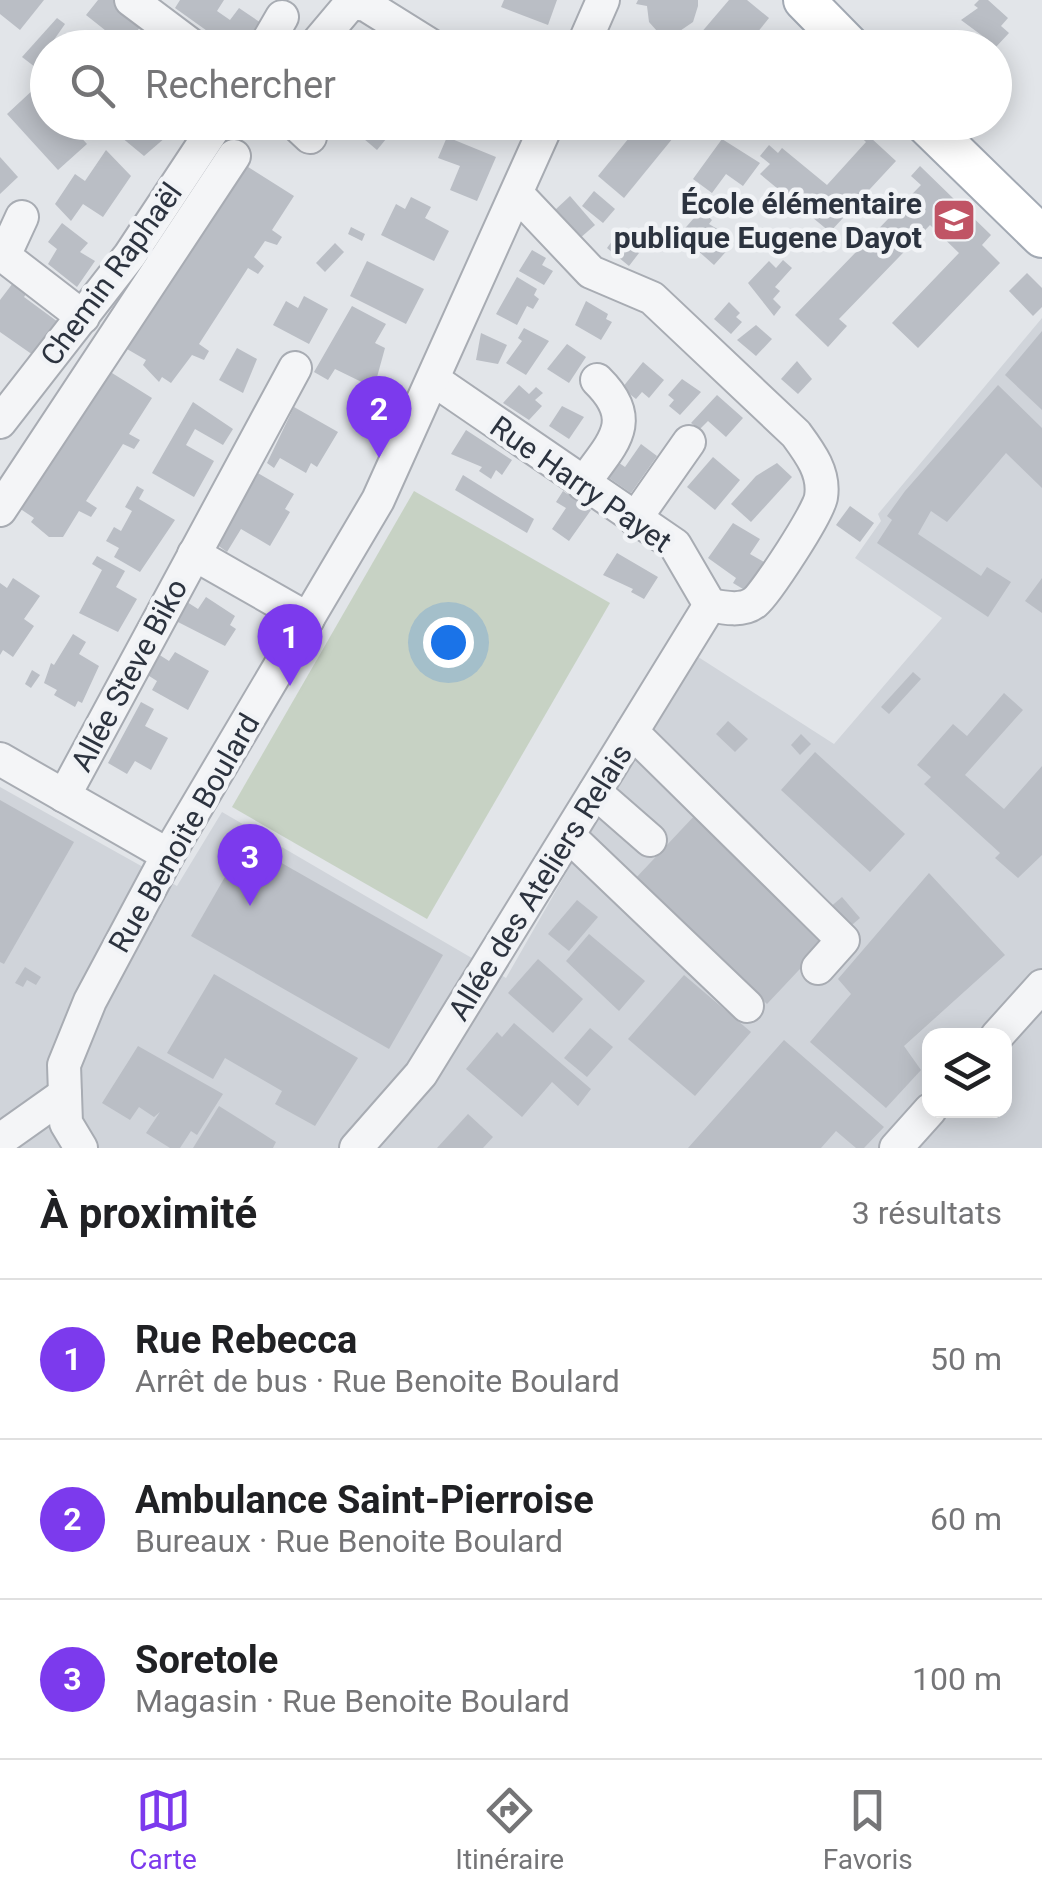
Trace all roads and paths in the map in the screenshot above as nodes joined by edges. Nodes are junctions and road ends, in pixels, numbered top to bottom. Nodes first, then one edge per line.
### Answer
1 (132, 0) edge
2 (603, 0) edge
3 (804, 0) edge
4 (282, 17) dead end
5 (171, 30) edge
6 (274, 30) edge
7 (328, 30) edge
8 (406, 30) edge
9 (590, 30) edge
10 (833, 30) edge
11 (206, 140) edge
12 (540, 140) edge
13 (942, 140) edge
14 (234, 156) dead end
15 (518, 194) junction
16 (22, 217) dead end
17 (1042, 238) edge
18 (82, 316) junction
19 (295, 368) dead end
20 (434, 380) junction
21 (597, 380) dead end
22 (0, 422) edge
23 (689, 442) dead end
24 (583, 484) junction
25 (0, 510) edge
26 (635, 519) junction
27 (194, 554) junction
28 (710, 605) junction
29 (308, 619) junction
30 (632, 732) junction
31 (0, 758) edge
32 (595, 792) junction
33 (64, 796) junction
34 (569, 836) junction
35 (650, 840) dead end
36 (168, 855) junction
37 (818, 968) dead end
38 (1042, 986) edge
39 (747, 1006) dead end
40 (1005, 1028) edge
41 (923, 1118) edge
42 (70, 1121) edge
43 (0, 1140) edge
44 (356, 1148) edge
45 (896, 1148) edge

1 - 5 street
2 - 9 street
3 - 10 main road
4 - 6 street
7 - 8 street
11 - 18 street, Chemin Raphaël
12 - 15 street, Rue Benoite Boulard
13 - 17 main road
14 - 25 street
15 - 20 street, Rue Benoite Boulard
15 - 28 street
16 - 18 street
18 - 22 street, Chemin Raphaël
19 - 27 street, Allée Steve Biko
20 - 24 street, Rue Harry Payet
20 - 29 street, Rue Benoite Boulard
21 - 24 street
23 - 26 street
24 - 26 street, Rue Harry Payet
26 - 28 street, Rue Harry Payet
27 - 29 street, Allée Steve Biko
27 - 33 street, Allée Steve Biko
28 - 30 street, Allée des Ateliers Relais
29 - 36 street, Rue Benoite Boulard
30 - 32 street, Allée des Ateliers Relais
30 - 37 street
31 - 33 street
32 - 34 street, Allée des Ateliers Relais
32 - 35 street
33 - 36 street
34 - 39 street
34 - 44 street, Allée des Ateliers Relais
36 - 42 street, Rue Benoite Boulard
38 - 40 street
41 - 45 street
42 - 43 street

